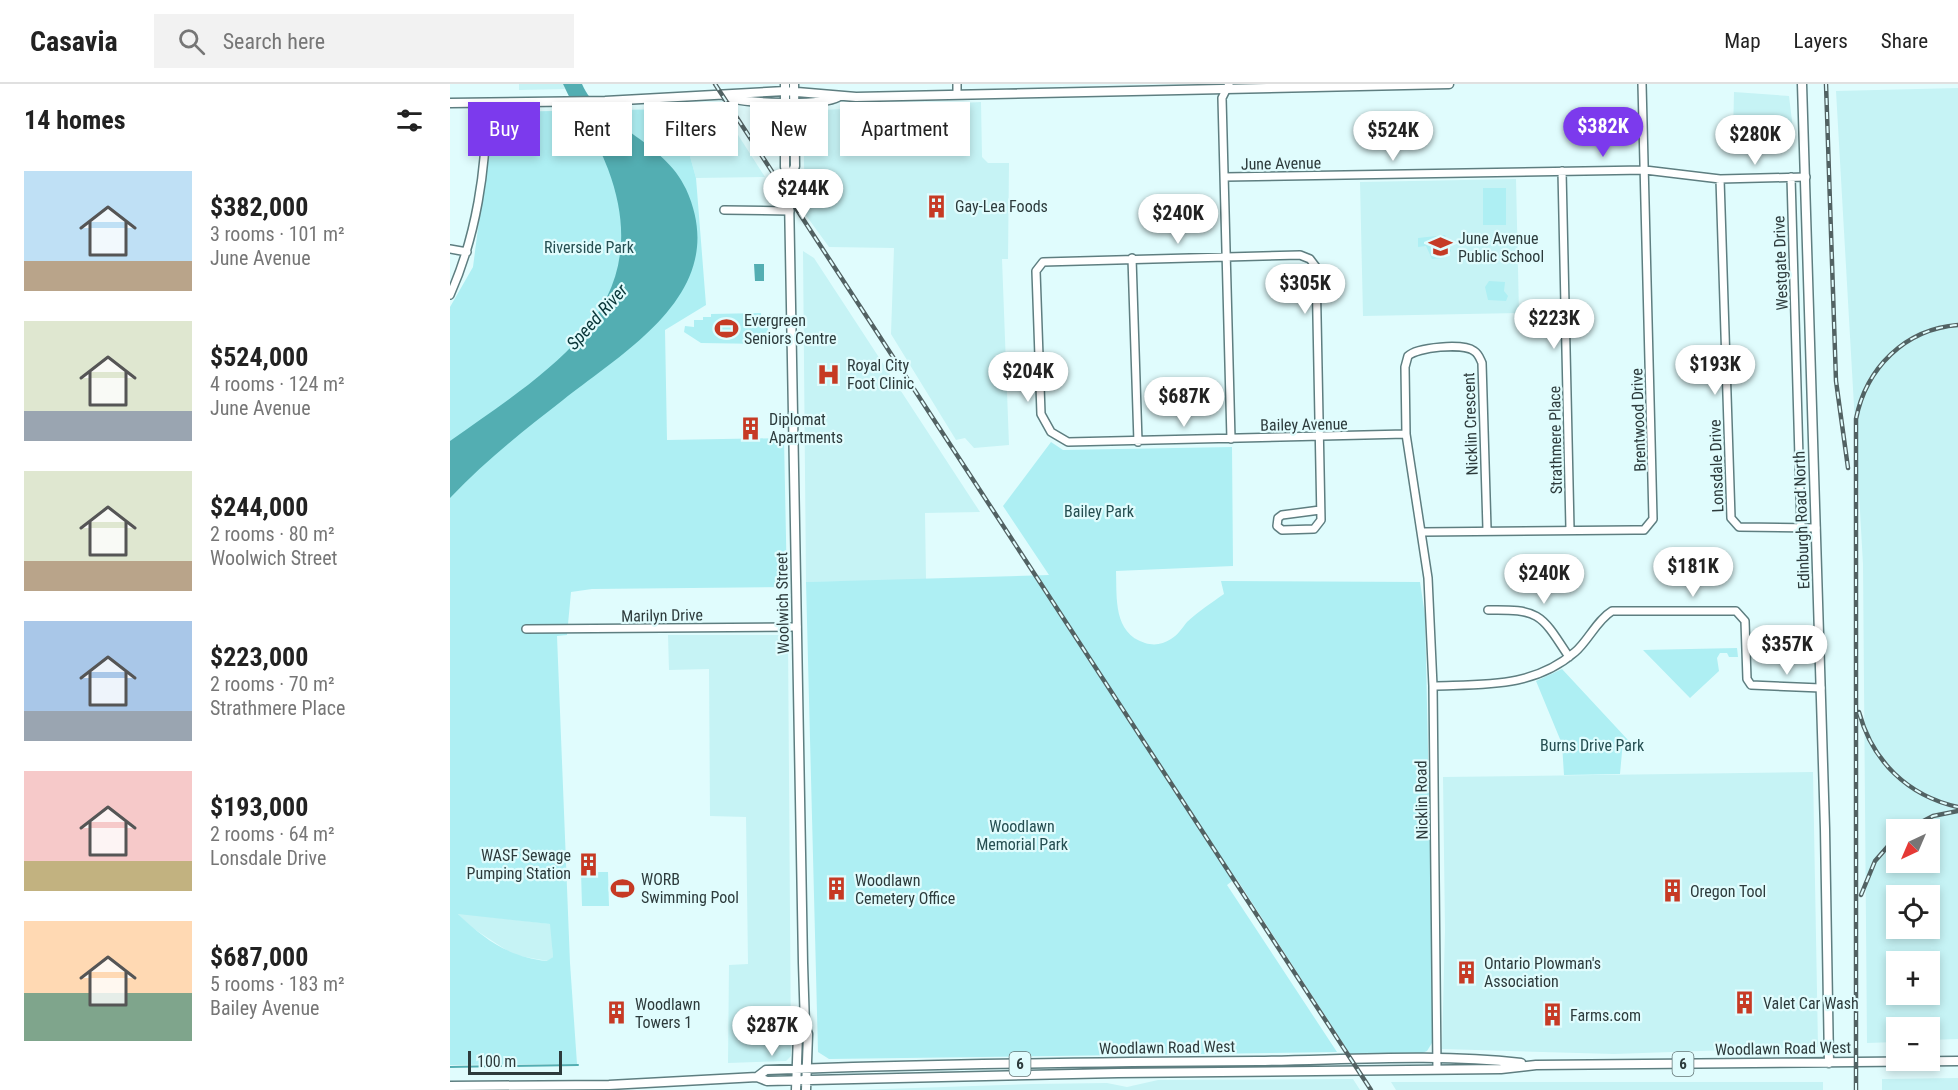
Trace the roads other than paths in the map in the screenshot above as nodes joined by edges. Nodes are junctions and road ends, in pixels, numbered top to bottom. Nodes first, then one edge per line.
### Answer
1 (957, 84) edge
2 (1449, 84) edge
3 (1642, 84) edge
4 (1802, 84) edge
5 (1228, 86) edge
6 (790, 88) edge
7 (1039, 88) edge
8 (957, 94) junction
9 (725, 96) junction
10 (838, 97) junction
11 (540, 102) edge
12 (790, 102) joint
13 (828, 102) edge
14 (450, 103) edge
15 (468, 104) edge
16 (483, 156) edge
17 (794, 156) edge
18 (1645, 170) junction
19 (1562, 171) junction
20 (1225, 177) junction
21 (1791, 177) junction
22 (1806, 177) junction
23 (1720, 179) junction
24 (724, 210) dead end
25 (790, 211) junction
26 (450, 249) edge
27 (467, 252) junction
28 (1225, 256) junction
29 (1132, 258) junction
30 (450, 296) edge
31 (1406, 434) junction
32 (1320, 438) junction
33 (1231, 439) junction
34 (1138, 442) junction
35 (1320, 510) junction
36 (1801, 528) junction
37 (1816, 528) junction
38 (1487, 529) junction
39 (1570, 529) junction
40 (1423, 532) junction
41 (1488, 610) dead end
42 (797, 627) junction
43 (526, 629) dead end
44 (1569, 657) junction
45 (1433, 686) junction
46 (1821, 688) junction
47 (805, 1026) junction
48 (1436, 1059) junction
49 (1958, 1061) edge
50 (1829, 1063) junction
51 (1536, 1065) junction
52 (798, 1069) junction
53 (809, 1069) junction
54 (1437, 1069) junction
55 (757, 1077) junction
56 (808, 1080) junction
57 (797, 1085) edge
58 (450, 1086) edge
59 (806, 1090) edge

1 - 8 street
2 - 5 main road
3 - 18 street, Brentwood Drive
4 - 22 main road, Edinburgh Road North
5 - 7 main road
5 - 20 street
6 - 9 main road
6 - 10 main road
6 - 12 main road, Woolwich Street
7 - 8 main road
8 - 10 main road
9 - 11 main road
9 - 12 main road
10 - 13 main road
14 - 15 main road
16 - 27 street
17 - 25 main road, Woolwich Street
18 - 19 street, June Avenue
18 - 23 street, June Avenue
18 - 39 street, Brentwood Drive
19 - 20 street, June Avenue
19 - 39 street, Strathmere Place
20 - 28 street
21 - 22 street, June Avenue
21 - 23 street, June Avenue
21 - 36 street, Westgate Drive
22 - 37 main road, Edinburgh Road North
23 - 36 street, Lonsdale Drive
24 - 25 street
25 - 42 main road, Woolwich Street
26 - 27 street
27 - 30 street
28 - 29 street
28 - 32 street
28 - 33 street
29 - 34 street
29 - 34 street, Bailey Avenue
31 - 32 street, Bailey Avenue
31 - 38 street, Nicklin Crescent
31 - 40 street, Nicklin Crescent
32 - 33 street, Bailey Avenue
32 - 35 street
33 - 34 street, Bailey Avenue
35 - 35 street
36 - 37 street, Lonsdale Drive
37 - 46 main road, Edinburgh Road North
38 - 39 street, Brentwood Drive
38 - 40 street, Brentwood Drive
40 - 45 street, Nicklin Road
41 - 44 street
42 - 43 street, Marilyn Drive
42 - 47 main road, Woolwich Street
44 - 45 street
44 - 46 street
45 - 48 street, Nicklin Road
46 - 50 main road, Edinburgh Road North
47 - 52 main road, Woolwich Street
47 - 53 main road, Woolwich Street
48 - 51 main road, Woodlawn Road West / 6
48 - 53 main road, Woodlawn Road West / 6
48 - 54 street, Nicklin Road
49 - 50 main road, Woodlawn Road West / 6
50 - 51 main road, Woodlawn Road West / 6
51 - 54 main road, Woodlawn Road West / 6
52 - 53 main road, Woodlawn Road West
52 - 55 main road, Woodlawn Road West
52 - 57 main road, Woolwich Street
53 - 56 main road, Woolwich Street
54 - 56 main road, Woodlawn Road West / 6
55 - 57 main road, Woodlawn Road West
55 - 58 main road
56 - 57 main road, Woodlawn Road West
56 - 59 main road, Woolwich Street

